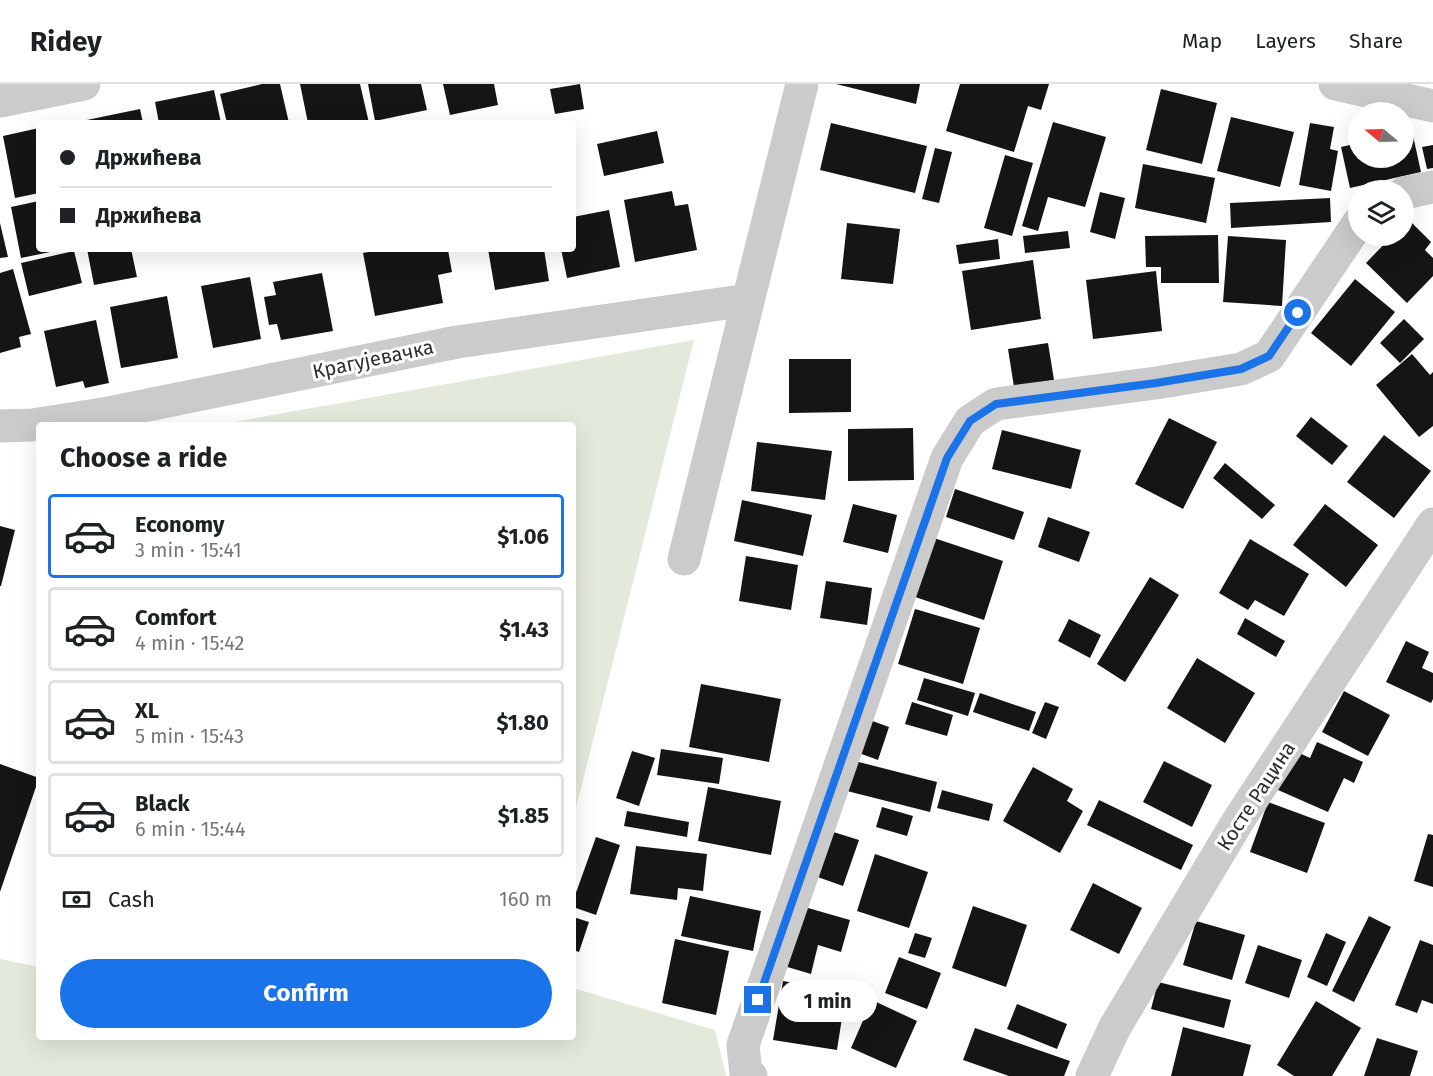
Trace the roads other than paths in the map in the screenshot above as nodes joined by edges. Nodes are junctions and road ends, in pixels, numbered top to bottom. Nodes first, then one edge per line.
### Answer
1 (84, 84) edge
2 (802, 84) edge
3 (1335, 84) edge
4 (0, 101) edge
5 (1433, 106) edge
6 (1433, 187) edge
7 (1414, 191) edge
8 (1348, 238) edge
9 (748, 300) junction
10 (50, 422) edge
11 (36, 424) edge
12 (0, 426) edge
13 (1433, 524) edge
14 (684, 559) dead end
15 (748, 1075) edge
16 (1092, 1076) edge

1 - 4 street
2 - 9 street
3 - 5 street
6 - 7 street
8 - 15 street
9 - 10 street, Крагујевачка
9 - 14 street
11 - 12 street, Крагујевачка
13 - 16 street, Косте Рацина

